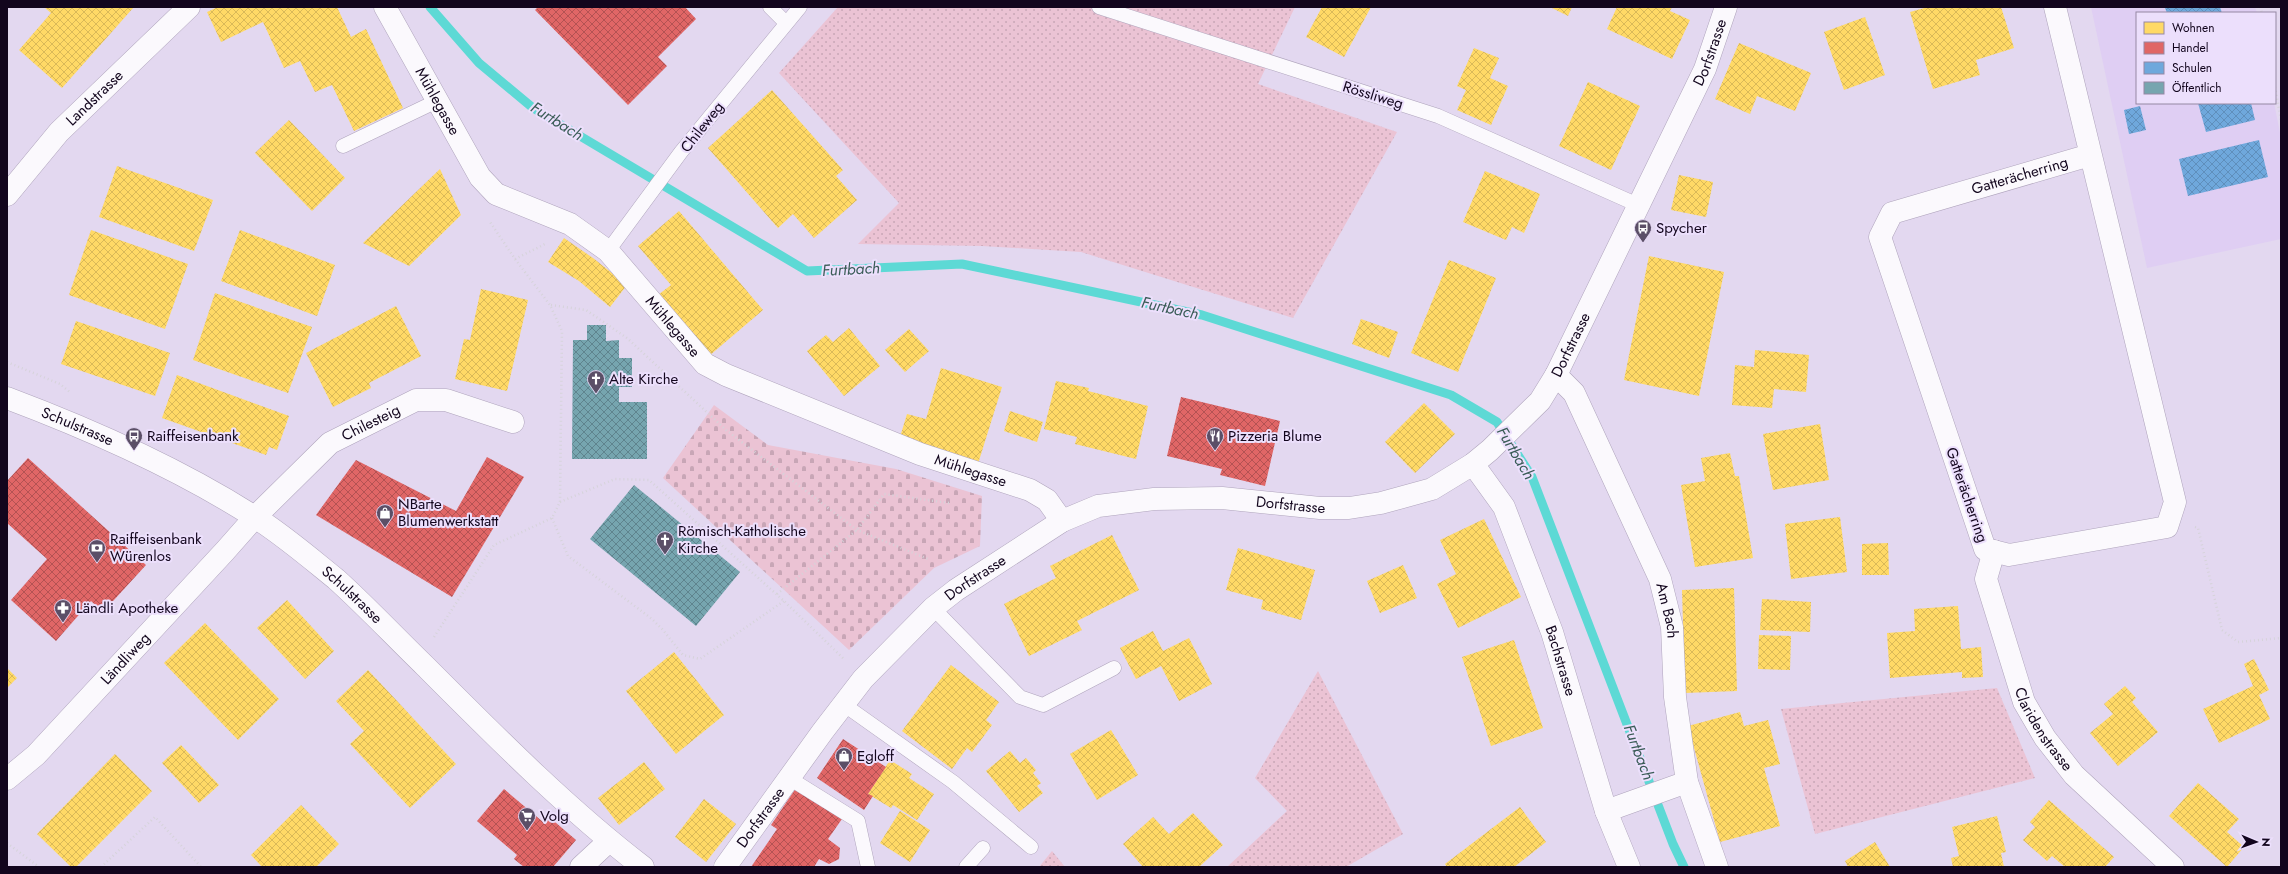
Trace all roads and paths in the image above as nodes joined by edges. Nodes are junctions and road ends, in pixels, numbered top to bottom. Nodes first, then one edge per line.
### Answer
1 (189, 7) edge
2 (385, 7) edge
3 (770, 7) edge
4 (800, 7) edge
5 (1099, 7) edge
6 (1726, 7) edge
7 (2055, 7) edge
8 (786, 23) junction
9 (2276, 92) edge
10 (438, 101) junction
11 (2281, 120) edge
12 (343, 146) dead end
13 (2090, 155) junction
14 (7, 195) edge
15 (1638, 205) junction
16 (486, 216) dead end
17 (548, 243) dead end
18 (608, 251) junction
19 (515, 259) junction
20 (550, 305) junction
21 (7, 362) edge
22 (1556, 375) junction
23 (74, 396) dead end
24 (7, 398) edge
25 (513, 422) dead end
26 (1473, 464) junction
27 (560, 502) junction
28 (949, 503) dead end
29 (255, 516) junction
30 (2170, 517) junction
31 (552, 518) junction
32 (1062, 522) junction
33 (857, 530) junction
34 (1994, 551) junction
35 (928, 558) dead end
36 (777, 594) junction
37 (784, 601) junction
38 (933, 608) junction
39 (2281, 638) edge
40 (419, 661) junction
41 (1114, 668) dead end
42 (864, 679) junction
43 (843, 704) junction
44 (789, 778) junction
45 (7, 779) edge
46 (1681, 784) junction
47 (1606, 810) junction
48 (609, 841) junction
49 (7, 843) edge
50 (1031, 847) dead end
51 (983, 848) dead end
52 (39, 867) edge
53 (101, 867) edge
54 (201, 867) edge
55 (581, 867) edge
56 (643, 867) edge
57 (725, 867) edge
58 (868, 867) edge
59 (966, 867) edge
60 (1629, 867) edge
61 (1717, 867) edge
62 (2173, 867) edge

1 - 14 street, Landstrasse
2 - 10 street, Mühlegasse
3 - 8 lane
4 - 8 lane, Chileweg
5 - 15 lane, Rössliweg
6 - 15 street, Dorfstrasse
7 - 13 street
8 - 18 lane, Chileweg
9 - 11 path
10 - 12 lane
10 - 18 street, Mühlegasse
13 - 30 street
13 - 34 street, Gatterächerring
15 - 22 street, Dorfstrasse
16 - 19 path
17 - 19 path
18 - 32 street, Mühlegasse
19 - 20 path
20 - 27 path
20 - 33 path
21 - 23 path
22 - 26 street, Dorfstrasse
22 - 46 street, Am Bach
24 - 29 street, Schulstrasse
25 - 29 street, Chilesteig
26 - 32 street, Dorfstrasse
26 - 47 street, Bachstrasse
27 - 31 path
27 - 36 path
28 - 33 path
29 - 40 street, Schulstrasse
29 - 45 street, Ländliweg
30 - 34 street, Gatterächerring
30 - 39 path
31 - 37 path
31 - 40 path
32 - 38 street, Dorfstrasse
33 - 35 path
33 - 36 path
34 - 62 street, Claridenstrasse
36 - 37 path
37 - 42 path
38 - 41 lane
38 - 42 street, Dorfstrasse
40 - 48 street, Schulstrasse
42 - 43 street, Dorfstrasse
43 - 44 street, Dorfstrasse
43 - 50 lane
44 - 57 street, Dorfstrasse
44 - 58 lane
46 - 47 street
46 - 61 street, Am Bach
47 - 60 street, Bachstrasse
48 - 55 street
48 - 56 street, Schulstrasse
49 - 52 path
51 - 59 lane
53 - 54 path

